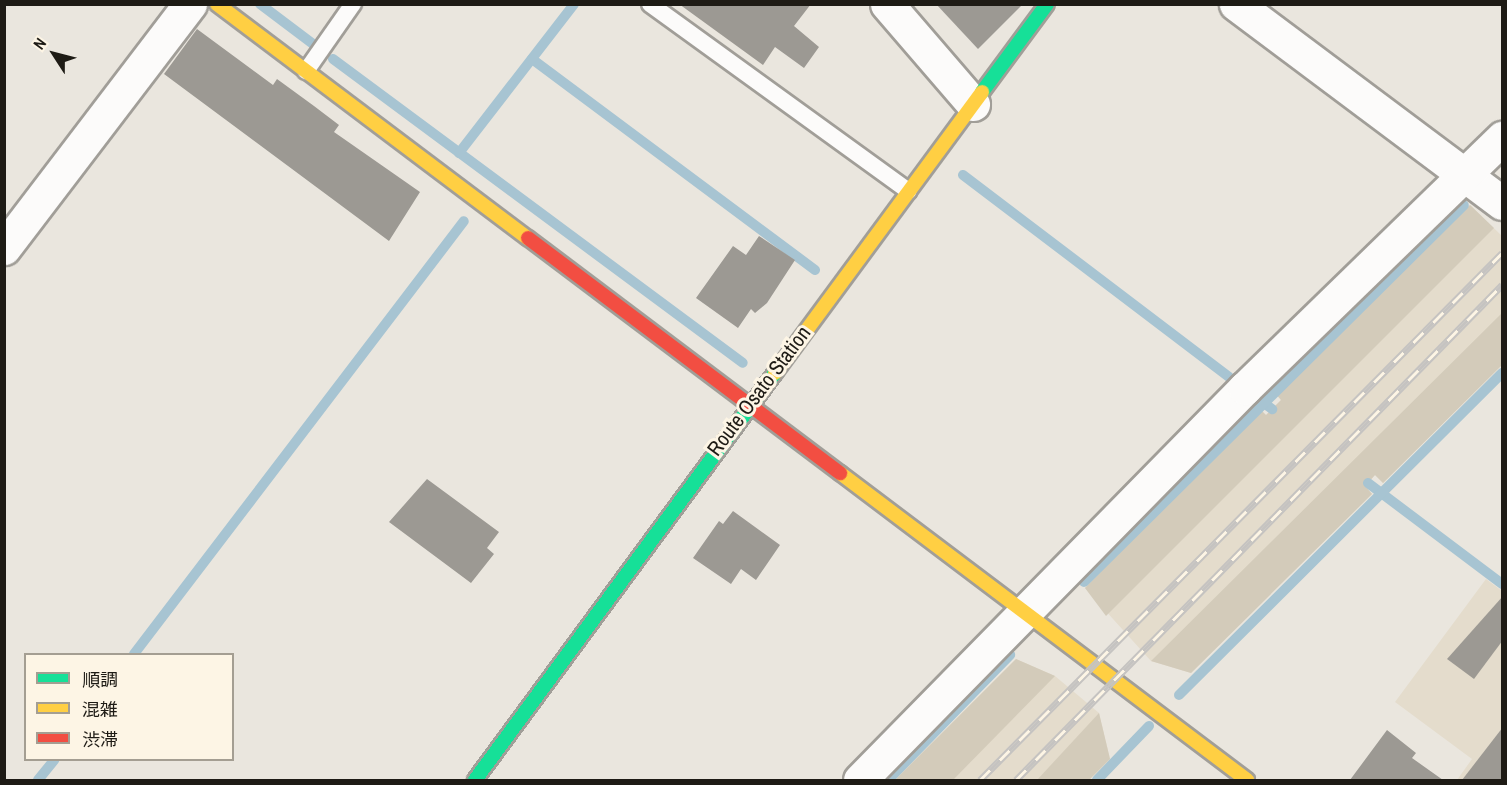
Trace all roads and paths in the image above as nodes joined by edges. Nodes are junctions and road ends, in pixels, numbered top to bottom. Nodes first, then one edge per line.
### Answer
1 (190, 4) edge
2 (217, 4) edge
3 (353, 4) edge
4 (650, 4) edge
5 (887, 4) edge
6 (1047, 4) edge
7 (1236, 4) edge
8 (306, 71) junction
9 (973, 104) junction
10 (1503, 138) edge
11 (1464, 174) junction
12 (908, 191) junction
13 (1503, 203) edge
14 (4, 248) edge
15 (750, 402) junction
16 (1023, 611) junction
17 (475, 780) edge
18 (860, 780) edge
19 (1247, 780) edge

1 - 14 street
2 - 8 street
3 - 8 lane
4 - 12 lane
5 - 9 street
6 - 9 street, Route Osato Station
7 - 11 street
8 - 15 street
9 - 12 street, Route Osato Station
10 - 11 street
11 - 13 street
11 - 16 street
12 - 15 street, Route Osato Station
15 - 16 street
15 - 17 street, Route Osato Station
16 - 18 street
16 - 19 street

